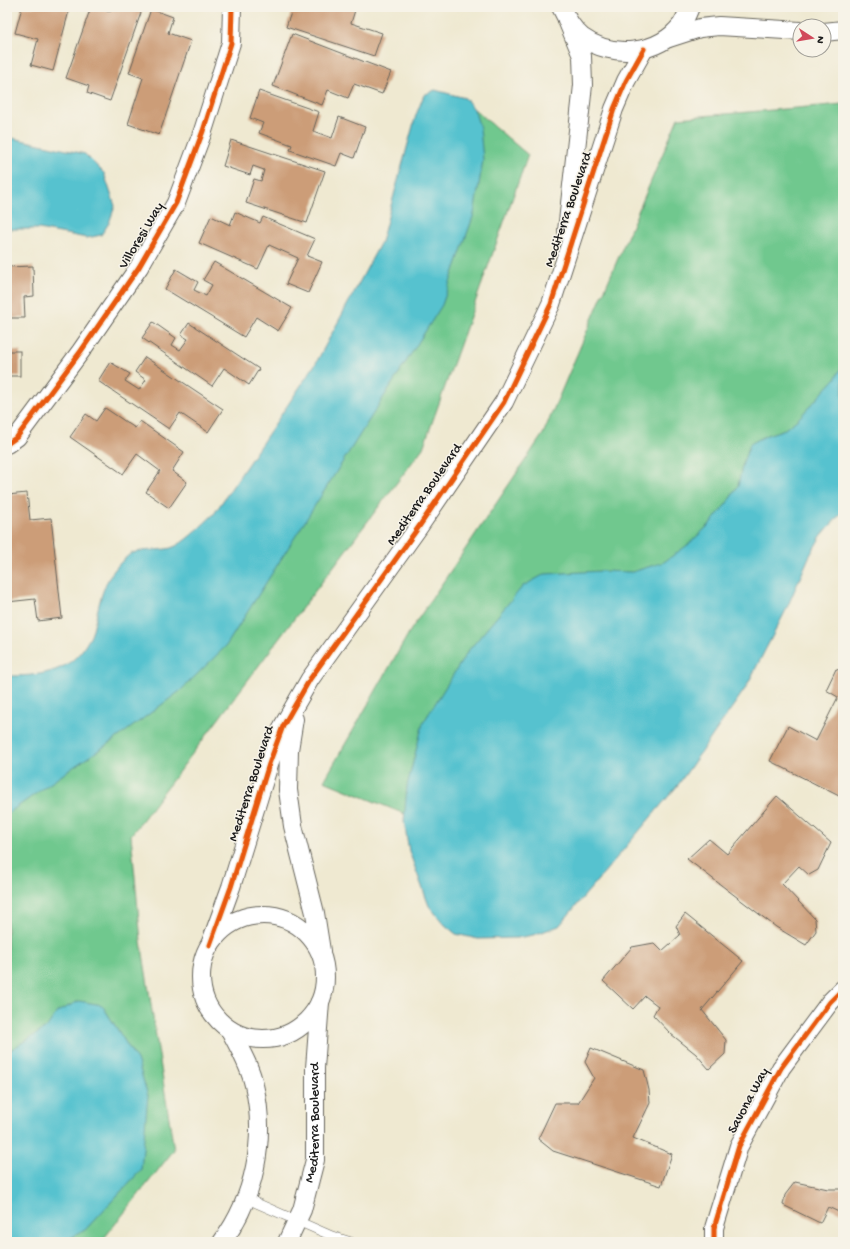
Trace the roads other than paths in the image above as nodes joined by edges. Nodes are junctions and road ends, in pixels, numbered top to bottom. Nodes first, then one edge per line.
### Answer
1 (232, 7) edge
2 (690, 7) edge
3 (564, 14) edge
4 (843, 30) edge
5 (792, 31) edge
6 (832, 31) edge
7 (667, 38) junction
8 (644, 49) junction
9 (564, 260) junction
10 (7, 444) edge
11 (298, 701) junction
12 (210, 945) junction
13 (323, 964) junction
14 (843, 989) edge
15 (320, 999) junction
16 (230, 1030) junction
17 (245, 1198) junction
18 (298, 1219) junction
19 (222, 1242) edge
20 (287, 1242) edge
21 (351, 1242) edge
22 (714, 1242) edge

1 - 10 street, Villoresi Way
2 - 7 street
3 - 8 street
3 - 9 street, Mediterra Boulevard
4 - 6 street
5 - 7 street
7 - 8 street
8 - 9 street, Mediterra Boulevard
9 - 11 street, Mediterra Boulevard
11 - 12 street, Mediterra Boulevard
11 - 13 street, Mediterra Boulevard
12 - 13 street
12 - 16 street
13 - 15 street
14 - 22 street, Savona Way
15 - 16 street
15 - 18 street, Mediterra Boulevard
16 - 17 street
17 - 18 lane
17 - 19 street
18 - 20 street, Mediterra Boulevard
18 - 21 lane

